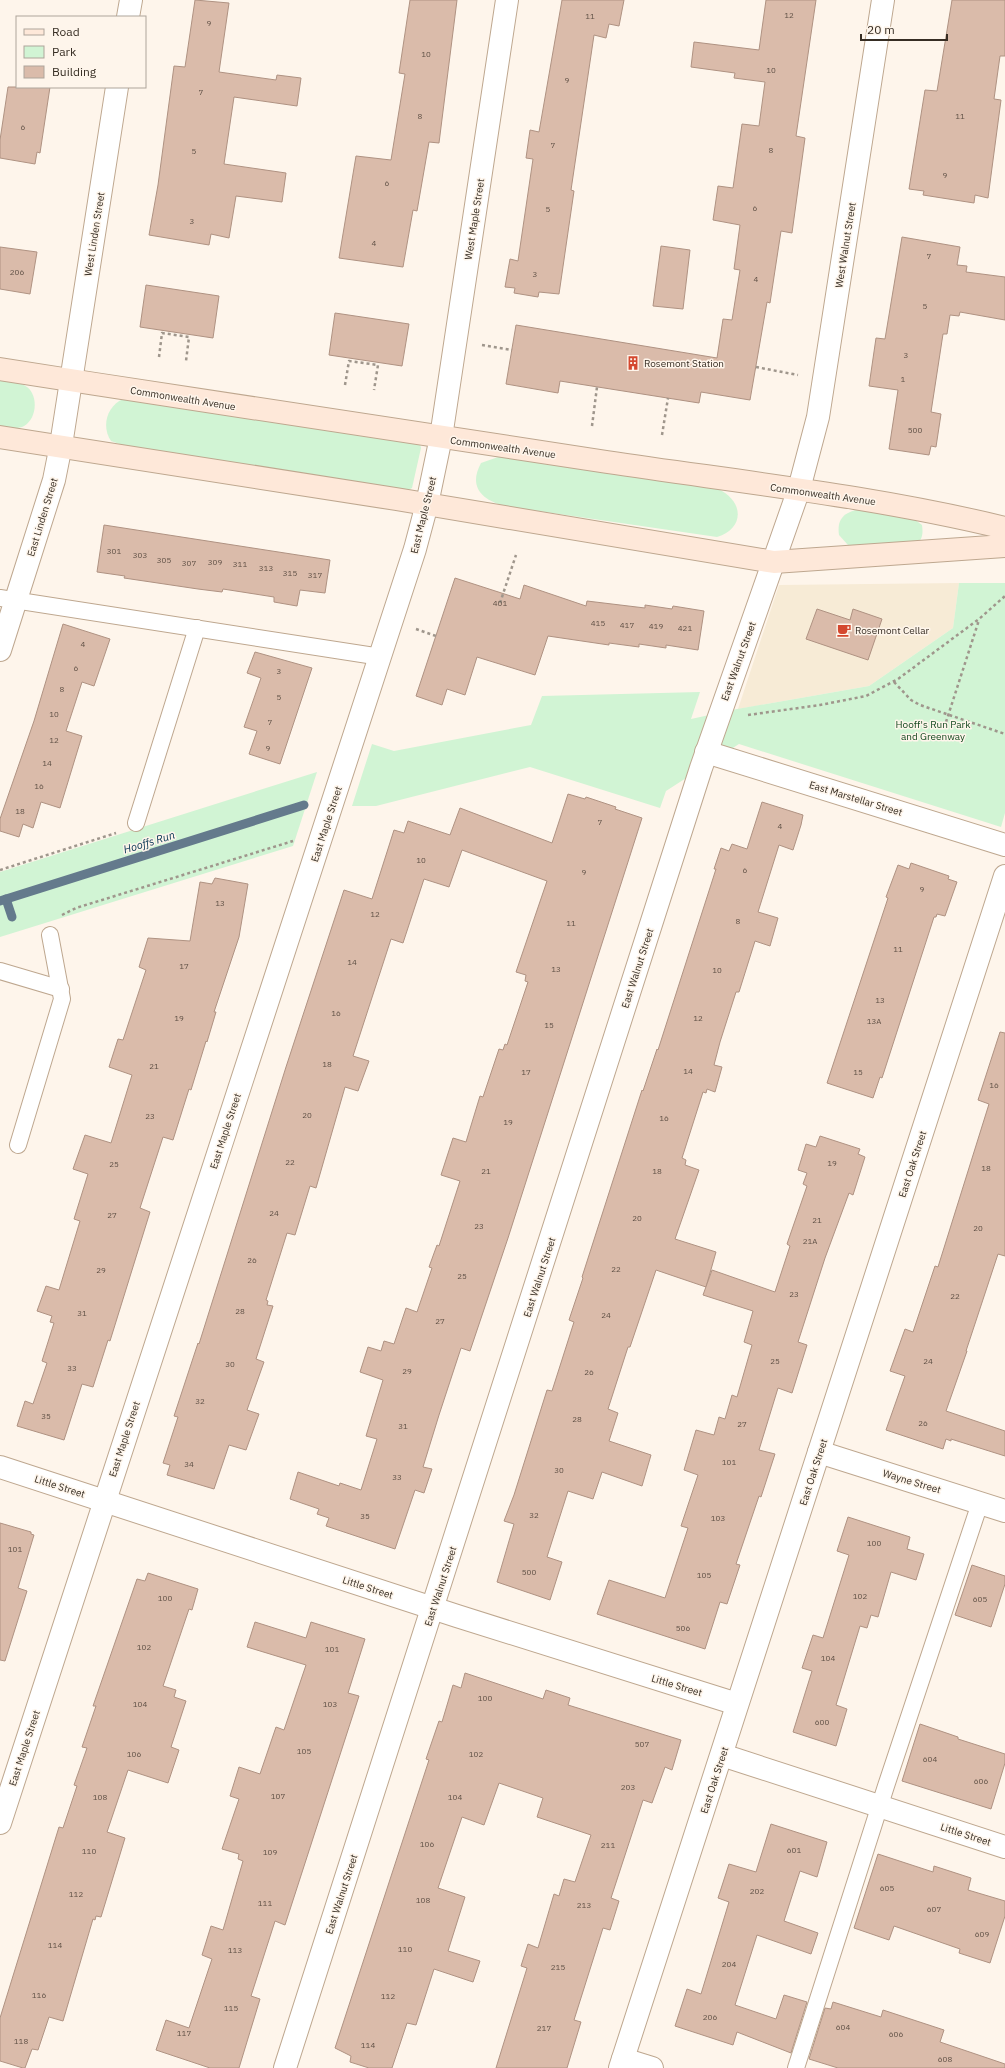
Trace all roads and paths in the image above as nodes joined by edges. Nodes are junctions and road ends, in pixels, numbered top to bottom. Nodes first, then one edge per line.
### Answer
1 (131, 0) edge
2 (507, 0) edge
3 (883, 0) edge
4 (128, 16) edge
5 (117, 88) edge
6 (482, 345) dead end
7 (512, 350) dead end
8 (159, 357) dead end
9 (186, 361) dead end
10 (756, 367) dead end
11 (0, 370) edge
12 (805, 376) dead end
13 (71, 380) junction
14 (345, 385) dead end
15 (597, 387) dead end
16 (374, 390) dead end
17 (668, 398) dead end
18 (592, 426) dead end
19 (662, 435) dead end
20 (0, 437) edge
21 (441, 438) junction
22 (61, 445) junction
23 (799, 488) junction
24 (427, 504) junction
25 (1005, 528) edge
26 (1005, 546) edge
27 (516, 555) dead end
28 (774, 562) junction
29 (1005, 596) edge
30 (8, 599) edge
31 (500, 603) dead end
32 (980, 619) junction
33 (197, 628) junction
34 (414, 628) dead end
35 (436, 636) dead end
36 (0, 650) edge
37 (381, 657) junction
38 (894, 682) junction
39 (748, 715) dead end
40 (948, 715) junction
41 (946, 722) dead end
42 (1005, 734) edge
43 (706, 752) junction
44 (136, 823) joint
45 (297, 843) dead end
46 (1005, 844) edge
47 (0, 870) edge
48 (1005, 876) edge
49 (58, 919) dead end
50 (50, 935) dead end
51 (0, 970) edge
52 (60, 989) junction
53 (18, 1145) dead end
54 (819, 1452) junction
55 (0, 1467) edge
56 (104, 1500) junction
57 (980, 1503) junction
58 (1005, 1511) edge
59 (433, 1609) junction
60 (737, 1704) junction
61 (722, 1755) junction
62 (880, 1806) junction
63 (0, 1823) edge
64 (1005, 1847) edge
65 (622, 2063) edge
66 (285, 2068) edge
67 (652, 2068) edge
68 (796, 2068) edge

1 - 4 street
2 - 21 street, West Maple Street
3 - 23 street, West Walnut Street
5 - 13 street, West Linden Street
6 - 7 path
8 - 9 path
10 - 12 path
11 - 13 street, Commonwealth Avenue
13 - 21 street, Commonwealth Avenue
13 - 22 street, East Linden Street
14 - 16 path
15 - 18 path
17 - 19 path
20 - 22 street
21 - 23 street, Commonwealth Avenue
21 - 24 street, East Maple Street
22 - 24 street
22 - 30 street, East Linden Street
23 - 25 street, Commonwealth Avenue
23 - 28 street, East Walnut Street
24 - 28 street
24 - 37 street, East Maple Street
26 - 28 street
27 - 31 path
28 - 43 street, East Walnut Street
29 - 32 path
30 - 33 lane
30 - 36 street, East Linden Street
32 - 38 path
32 - 40 path
33 - 37 lane
33 - 44 lane
34 - 35 path
37 - 56 street, East Maple Street
38 - 39 path
38 - 40 path
40 - 41 path
40 - 42 path
43 - 46 street, East Marstellar Street
43 - 59 street, East Walnut Street
44 - 47 path
45 - 49 path
48 - 54 street, East Oak Street
50 - 52 lane
51 - 52 lane
52 - 53 lane
54 - 57 street, Wayne Street
54 - 60 street, East Oak Street
55 - 56 street, Little Street
56 - 59 street, Little Street
56 - 63 street, East Maple Street
57 - 58 street, Wayne Street
57 - 62 lane
59 - 60 street, Little Street
59 - 66 street, East Walnut Street
60 - 61 street, East Oak Street
61 - 62 street, Little Street
61 - 65 street, East Oak Street
62 - 64 street, Little Street
62 - 68 lane
65 - 67 street

